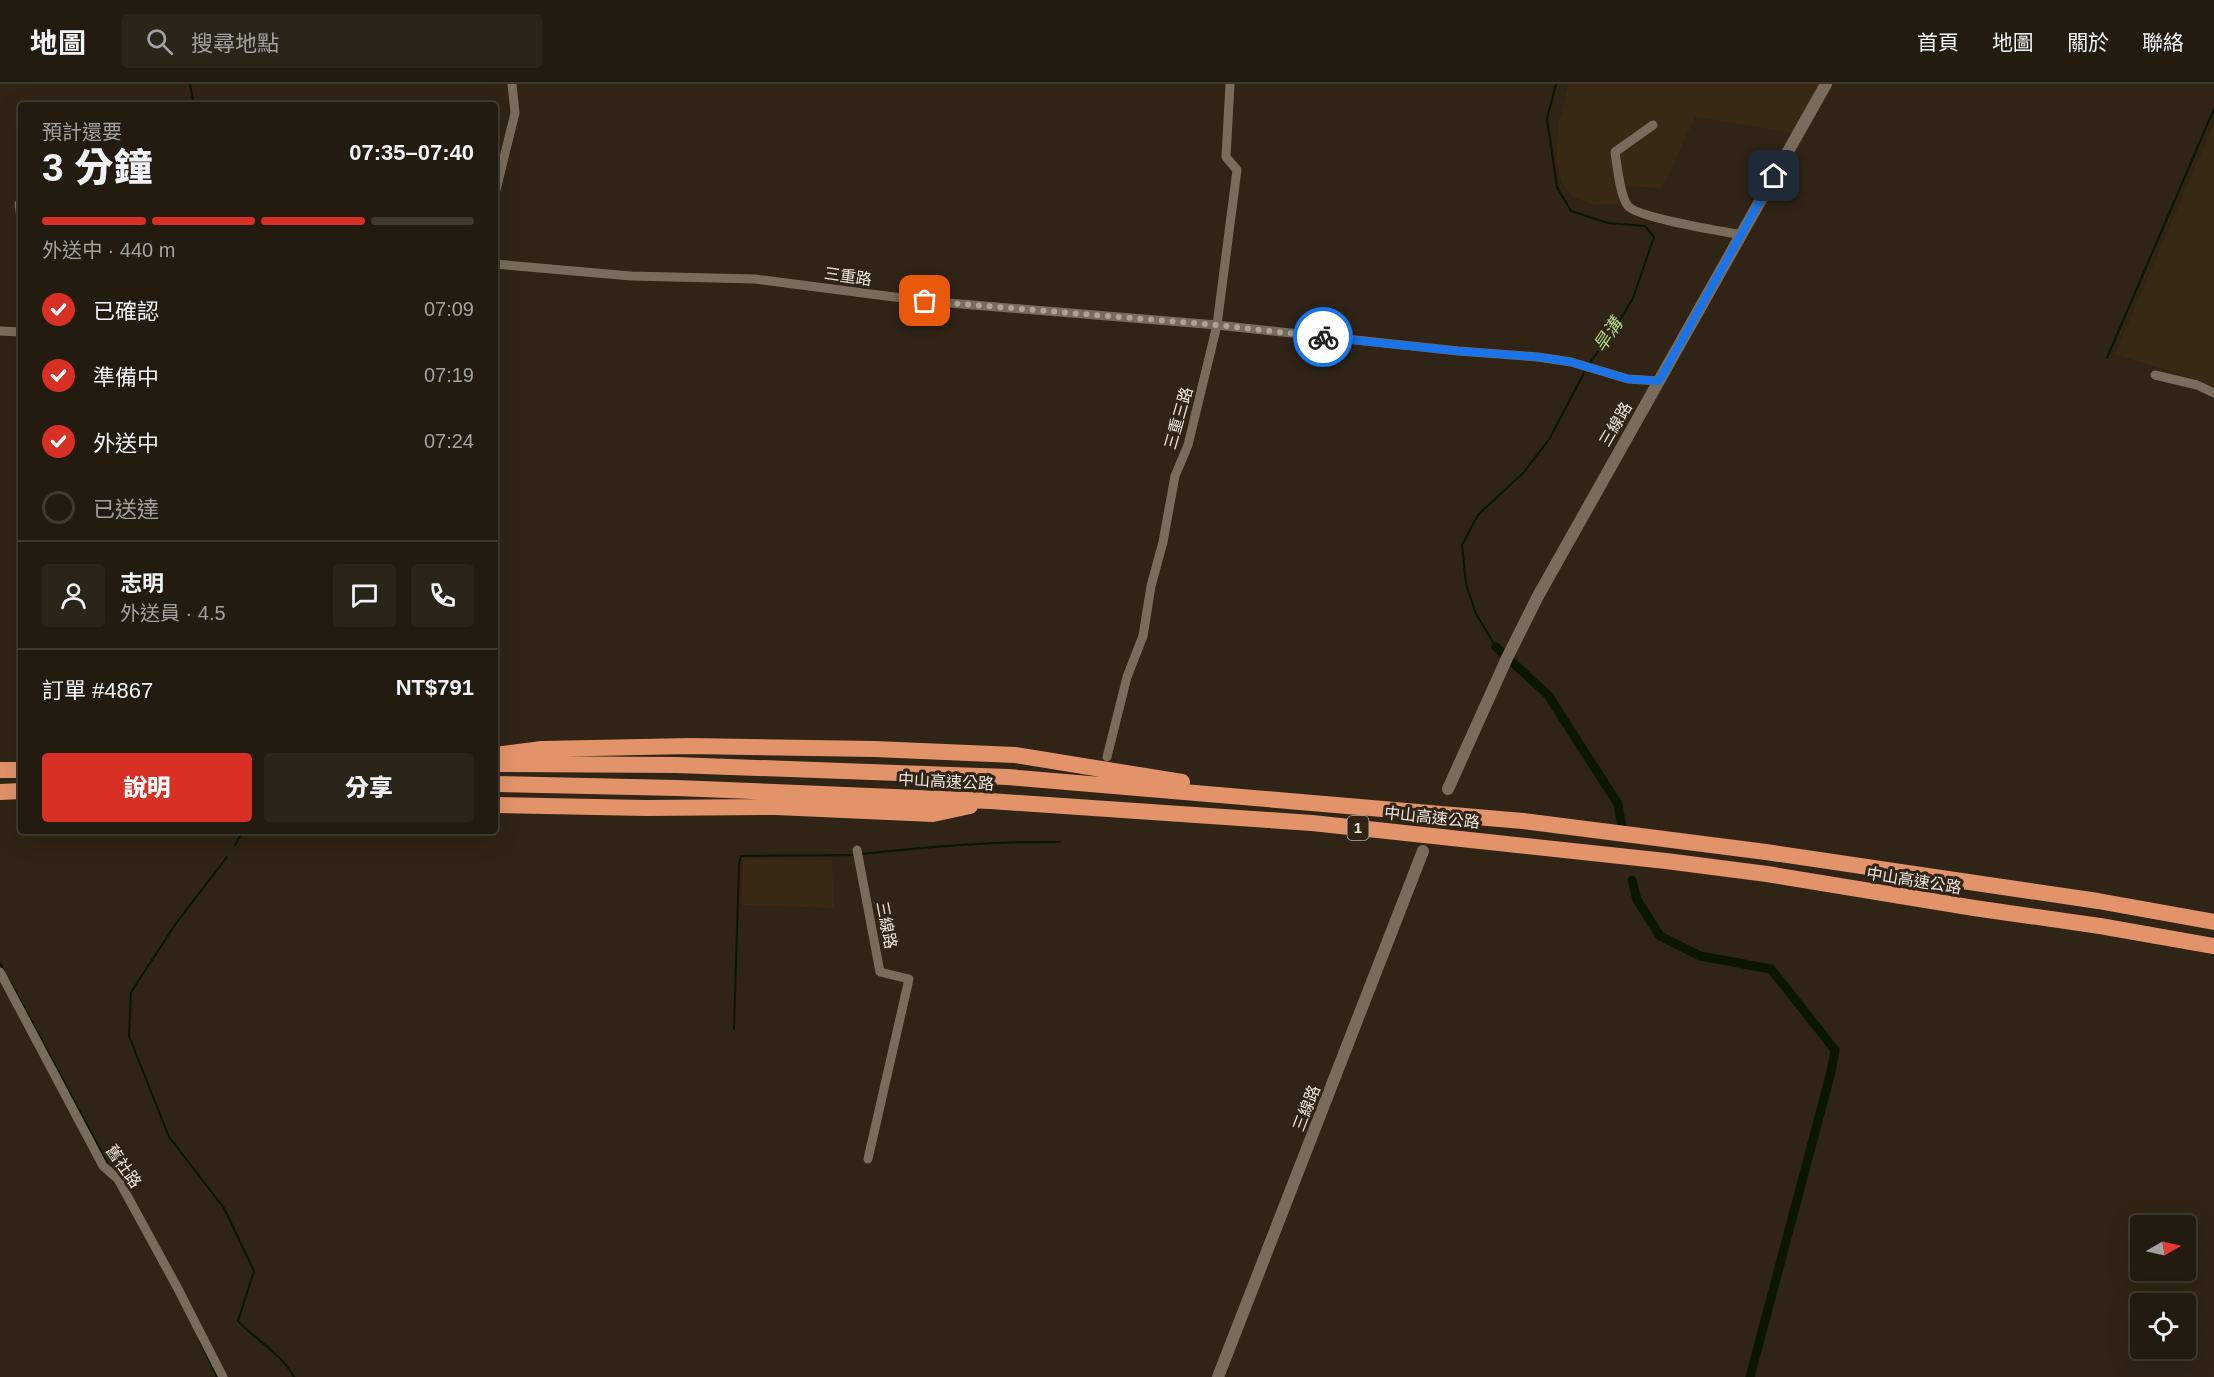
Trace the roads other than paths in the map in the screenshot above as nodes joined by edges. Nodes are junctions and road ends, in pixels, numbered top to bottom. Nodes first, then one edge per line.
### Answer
1 (512, 84) edge
2 (1230, 84) edge
3 (1826, 84) edge
4 (1653, 125) dead end
5 (498, 182) edge
6 (1742, 235) junction
7 (498, 264) edge
8 (1217, 325) junction
9 (0, 332) edge
10 (18, 332) edge
11 (2155, 375) dead end
12 (1659, 381) junction
13 (2214, 393) edge
14 (498, 755) edge
15 (1107, 758) dead end
16 (498, 764) edge
17 (0, 770) edge
18 (18, 770) edge
19 (498, 784) edge
20 (1448, 789) dead end
21 (18, 791) edge
22 (0, 792) edge
23 (990, 801) junction
24 (498, 805) edge
25 (1356, 806) junction
26 (857, 850) dead end
27 (1423, 851) dead end
28 (2214, 922) edge
29 (2214, 946) edge
30 (0, 972) edge
31 (868, 1159) dead end
32 (223, 1377) edge
33 (1218, 1377) edge

1 - 5 street
2 - 8 street, 三重三路
3 - 6 street, 三線路
4 - 6 street
6 - 12 street, 三線路
7 - 8 street, 三重路
8 - 12 street, 三重路
8 - 15 street, 三重三路
9 - 10 street
11 - 13 street
12 - 20 street, 三線路
14 - 25 highway
16 - 25 highway, 中山高速公路 / 1
17 - 18 highway
19 - 23 highway, 中山高速公路 / 1
21 - 22 highway
23 - 24 highway
23 - 29 highway, 中山高速公路 / 1
25 - 28 highway, 中山高速公路 / 1
26 - 31 street, 三線路
27 - 33 street, 三線路
30 - 32 street, 舊社路

